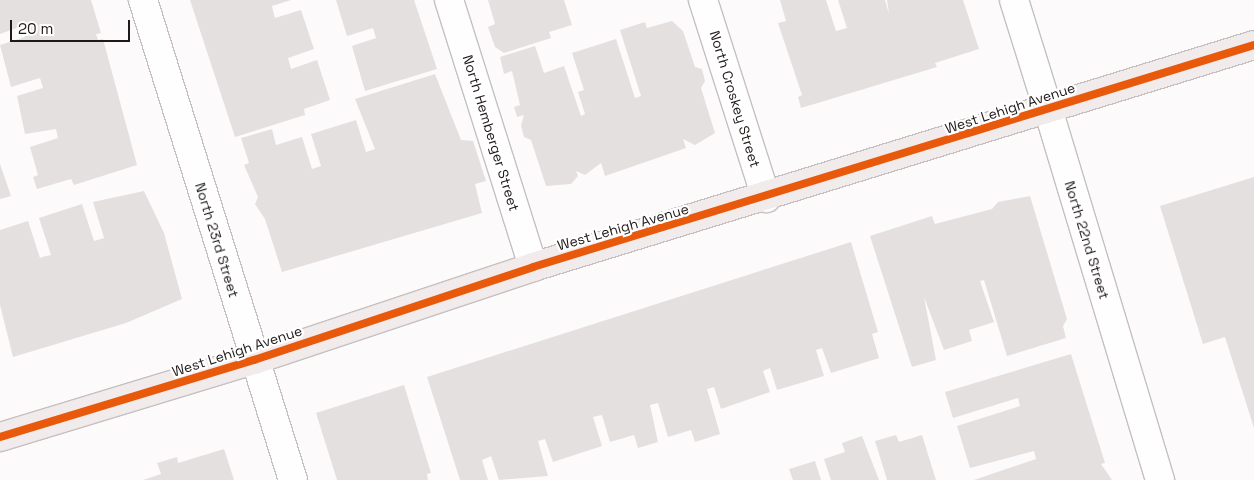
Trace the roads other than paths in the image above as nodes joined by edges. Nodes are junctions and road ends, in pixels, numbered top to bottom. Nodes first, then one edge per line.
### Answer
1 (143, 0) edge
2 (450, 0) edge
3 (703, 0) edge
4 (1014, 0) edge
5 (1254, 45) edge
6 (1048, 109) junction
7 (766, 198) junction
8 (533, 266) junction
9 (254, 360) junction
10 (0, 437) edge
11 (293, 480) edge
12 (1160, 480) edge

1 - 9 street, North 23rd Street
2 - 8 street, North Hemberger Street
3 - 7 street, North Croskey Street
4 - 6 street, North 22nd Street
5 - 6 main road, West Lehigh Avenue
6 - 7 main road, West Lehigh Avenue
6 - 12 street, North 22nd Street
7 - 8 main road, West Lehigh Avenue
8 - 9 main road, West Lehigh Avenue
9 - 10 main road, West Lehigh Avenue
9 - 11 street, North 23rd Street

